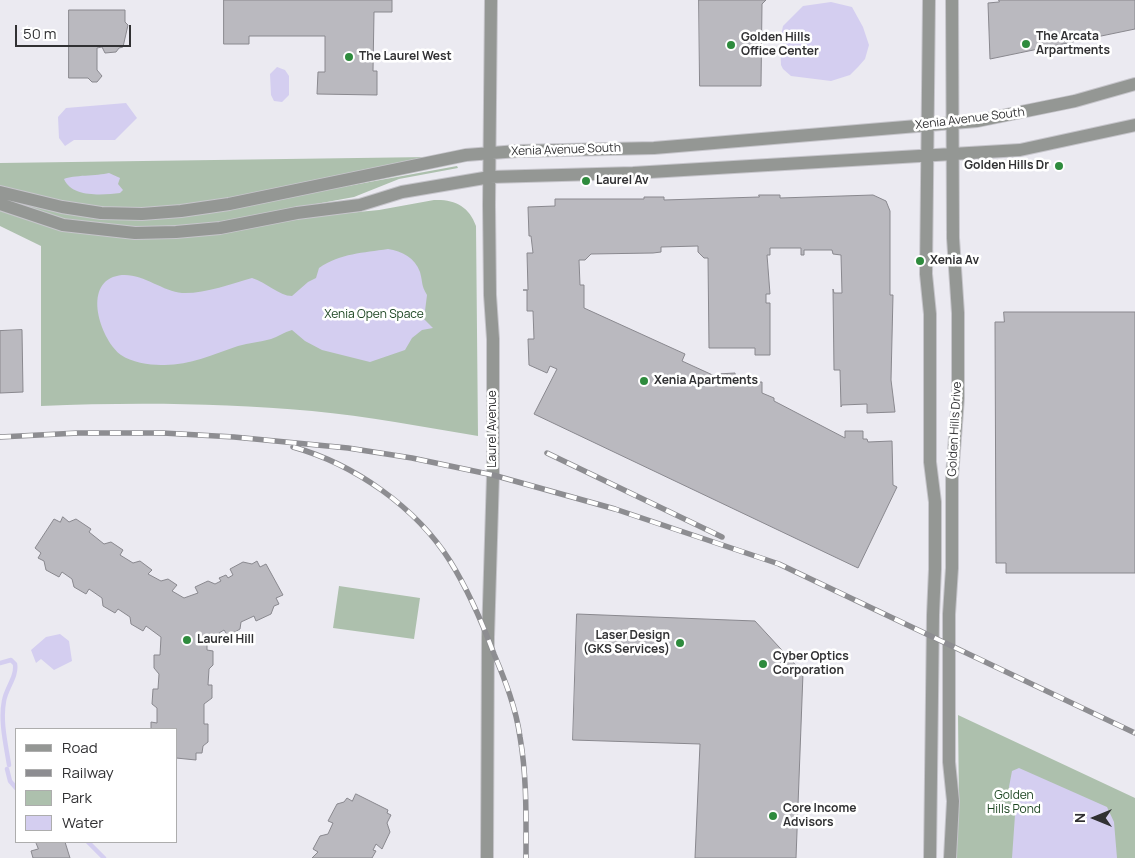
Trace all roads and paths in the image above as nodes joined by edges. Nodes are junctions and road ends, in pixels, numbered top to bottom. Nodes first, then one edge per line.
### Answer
1 (491, 0) edge
2 (929, 0) edge
3 (952, 0) edge
4 (1135, 84) edge
5 (953, 123) junction
6 (928, 125) junction
7 (1135, 125) edge
8 (491, 153) junction
9 (953, 154) junction
10 (926, 155) junction
11 (490, 177) junction
12 (0, 192) edge
13 (0, 204) edge
14 (487, 858) edge
15 (930, 858) edge
16 (950, 858) edge

1 - 8 street, Laurel Avenue
2 - 6 street, Golden Hills Drive
3 - 5 street, Golden Hills Drive
4 - 5 street, Xenia Avenue South
5 - 6 street, Xenia Avenue South
5 - 9 street, Golden Hills Drive
6 - 8 street, Xenia Avenue South
6 - 10 street, Golden Hills Drive
7 - 9 street, Xenia Avenue South
8 - 11 street, Laurel Avenue
8 - 12 street, Xenia Avenue South
9 - 10 street, Xenia Avenue South
9 - 16 street, Golden Hills Drive
10 - 11 street, Xenia Avenue South
10 - 15 street, Golden Hills Drive
11 - 13 street, Xenia Avenue South
11 - 14 street, Laurel Avenue

